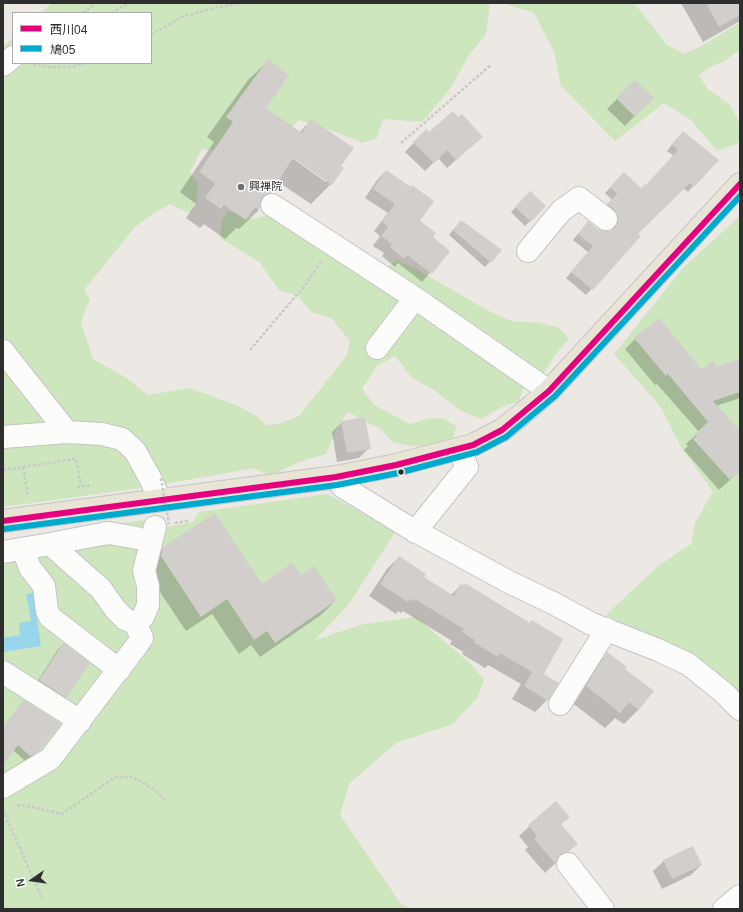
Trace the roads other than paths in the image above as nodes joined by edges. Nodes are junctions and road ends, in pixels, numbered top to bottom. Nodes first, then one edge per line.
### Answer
1 (12, 58) edge
2 (3, 65) edge
3 (740, 184) edge
4 (272, 205) dead end
5 (606, 219) dead end
6 (528, 251) dead end
7 (415, 298) junction
8 (377, 348) dead end
9 (3, 351) edge
10 (549, 391) junction
11 (67, 432) junction
12 (3, 437) edge
13 (459, 450) junction
14 (336, 477) junction
15 (160, 500) junction
16 (3, 521) edge
17 (162, 526) road end
18 (415, 532) junction
19 (137, 538) dead end
20 (50, 544) junction
21 (13, 550) edge
22 (135, 623) junction
23 (607, 630) junction
24 (119, 670) junction
25 (3, 672) edge
26 (560, 704) dead end
27 (740, 709) edge
28 (80, 720) junction
29 (7, 796) edge
30 (568, 864) dead end
31 (740, 896) edge
32 (603, 909) edge
33 (724, 909) edge

1 - 2 street
3 - 10 main road
4 - 7 street
5 - 6 street
7 - 8 street
7 - 10 street
9 - 11 street
10 - 13 main road
11 - 12 street
11 - 15 street
13 - 14 main road
13 - 18 street
14 - 15 main road
14 - 18 street
15 - 16 main road
17 - 22 street
18 - 23 street
19 - 20 street
20 - 21 street
20 - 22 street
21 - 24 street
22 - 24 street
23 - 26 street
23 - 27 street
24 - 28 street
25 - 28 street
28 - 29 street
30 - 32 street
31 - 33 street

